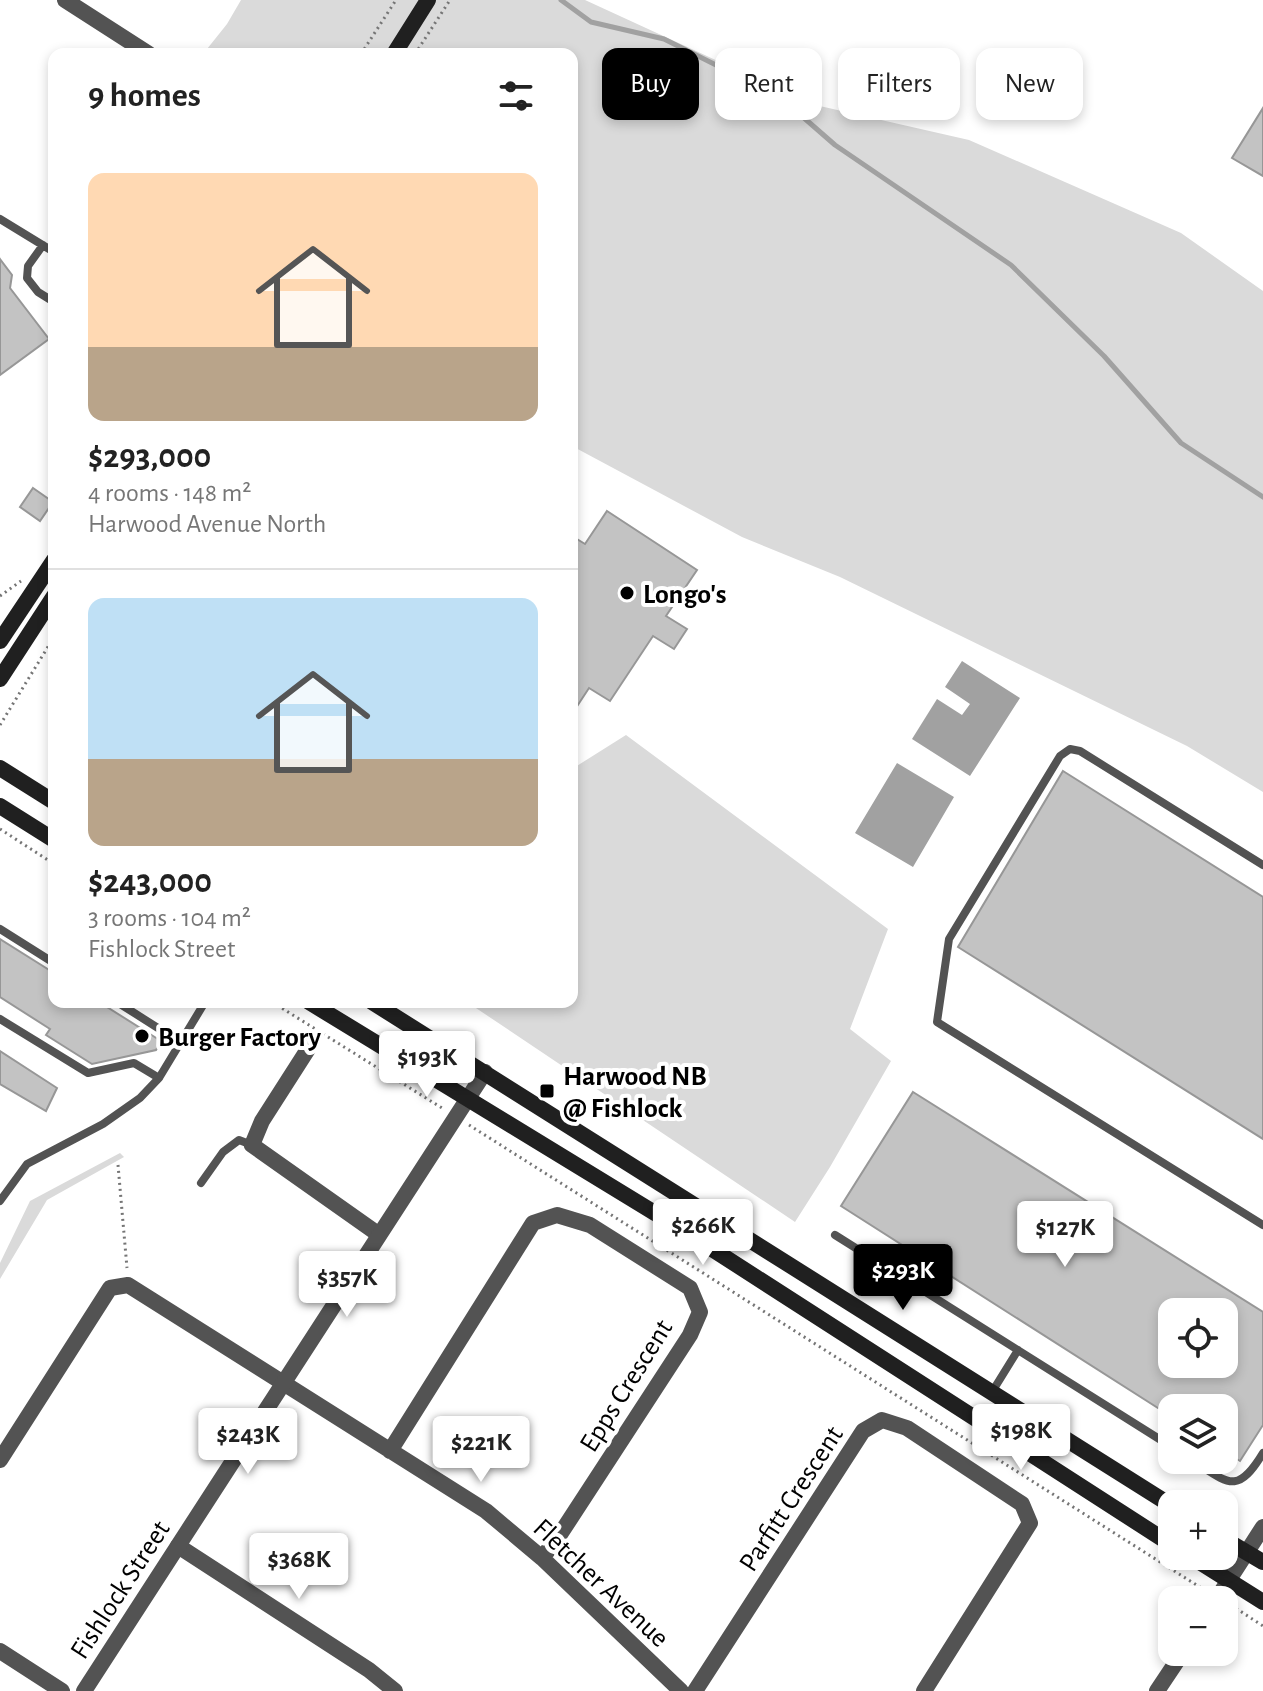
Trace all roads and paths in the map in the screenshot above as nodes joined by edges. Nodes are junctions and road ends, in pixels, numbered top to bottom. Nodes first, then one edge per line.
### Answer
1 (65, 0) edge
2 (396, 0) edge
3 (428, 0) edge
4 (450, 0) edge
5 (140, 48) edge
6 (365, 48) edge
7 (398, 48) edge
8 (419, 48) edge
9 (0, 219) edge
10 (43, 245) junction
11 (48, 248) edge
12 (48, 298) edge
13 (48, 569) edge
14 (48, 605) edge
15 (0, 641) edge
16 (48, 647) edge
17 (0, 679) edge
18 (0, 725) edge
19 (0, 768) edge
20 (48, 798) edge
21 (0, 806) edge
22 (0, 829) edge
23 (48, 836) edge
24 (48, 860) edge
25 (1263, 865) edge
26 (0, 929) edge
27 (48, 959) edge
28 (126, 1008) edge
29 (201, 1008) edge
30 (279, 1008) edge
31 (319, 1008) edge
32 (382, 1008) edge
33 (329, 1014) junction
34 (0, 1019) edge
35 (315, 1039) junction
36 (180, 1042) junction
37 (485, 1072) junction
38 (159, 1078) junction
39 (466, 1100) junction
40 (455, 1116) junction
41 (252, 1145) junction
42 (118, 1165) dead end
43 (201, 1183) dead end
44 (0, 1201) edge
45 (1263, 1225) edge
46 (378, 1234) junction
47 (835, 1235) dead end
48 (128, 1285) junction
49 (1018, 1350) junction
50 (284, 1384) junction
51 (992, 1392) junction
52 (1158, 1438) edge
53 (390, 1451) junction
54 (1263, 1453) edge
55 (0, 1460) edge
56 (1214, 1474) edge
57 (1158, 1497) edge
58 (1263, 1527) edge
59 (1158, 1536) edge
60 (178, 1546) junction
61 (1238, 1548) edge
62 (1247, 1553) junction
63 (542, 1558) junction
64 (1263, 1562) edge
65 (1211, 1570) edge
66 (1228, 1581) junction
67 (1198, 1586) edge
68 (1226, 1586) edge
69 (1263, 1602) edge
70 (1238, 1611) edge
71 (1263, 1626) edge
72 (0, 1651) edge
73 (1174, 1666) edge
74 (62, 1691) edge
75 (84, 1691) edge
76 (395, 1691) edge
77 (681, 1691) edge
78 (695, 1691) edge
79 (924, 1691) edge
80 (1157, 1691) edge

1 - 5 street
2 - 6 path
3 - 7 main road
4 - 8 path
9 - 10 lane
10 - 11 lane
10 - 12 lane
13 - 15 main road
14 - 17 main road
16 - 18 path
19 - 20 main road
21 - 23 main road
22 - 24 path
25 - 45 lane
26 - 27 lane
28 - 36 lane
29 - 36 lane
30 - 35 path
31 - 33 main road
32 - 37 main road
33 - 35 path
33 - 39 main road
34 - 38 lane
35 - 40 path
35 - 41 street
36 - 38 lane
37 - 39 street, Fishlock Street
37 - 51 main road
38 - 44 lane
39 - 40 street, Fishlock Street
39 - 59 main road
40 - 46 street, Fishlock Street
40 - 67 path
41 - 43 lane
41 - 46 street
42 - 48 path
46 - 50 street, Fishlock Street
47 - 49 lane
48 - 50 street, Fletcher Avenue
48 - 55 street
49 - 51 lane
49 - 52 lane
50 - 53 street, Fletcher Avenue
50 - 60 street, Fishlock Street
51 - 57 main road
53 - 63 street, Fletcher Avenue
53 - 63 street, Epps Crescent
54 - 56 lane
58 - 62 street
60 - 75 street, Fishlock Street
60 - 76 street
61 - 62 main road
62 - 64 main road
62 - 66 street
63 - 77 street, Fletcher Avenue
65 - 66 main road
66 - 68 street
66 - 69 main road
70 - 71 path
72 - 74 street
73 - 80 street
78 - 79 street, Parfitt Crescent

